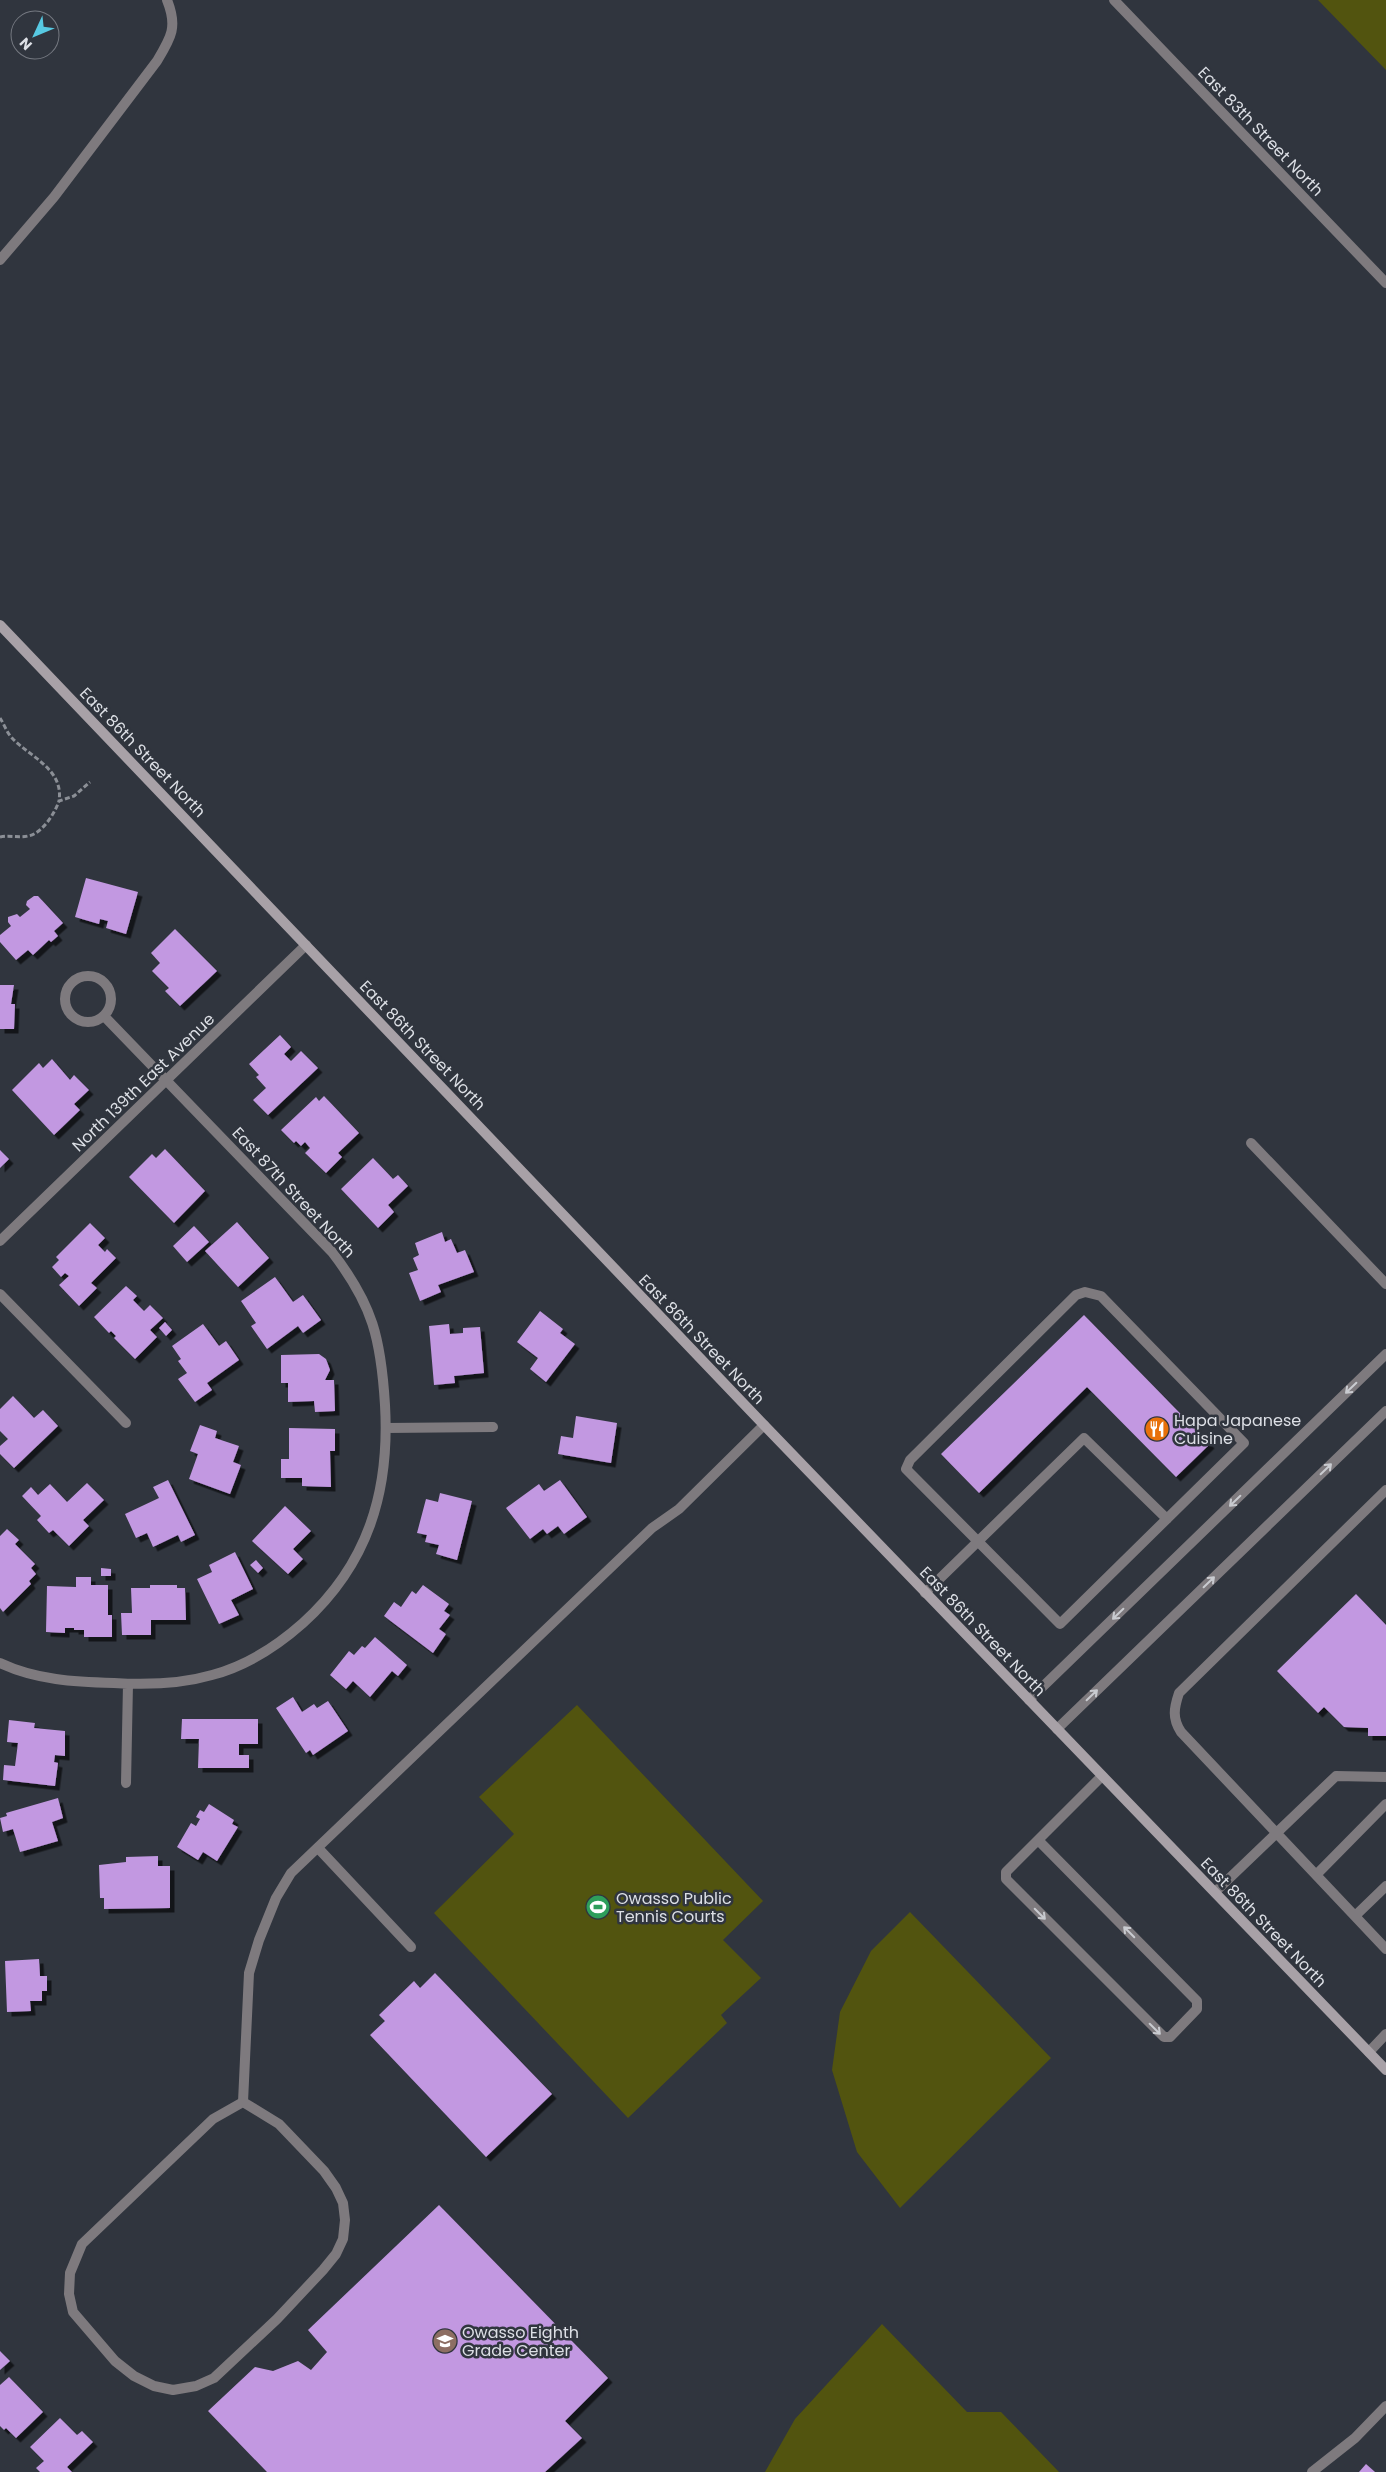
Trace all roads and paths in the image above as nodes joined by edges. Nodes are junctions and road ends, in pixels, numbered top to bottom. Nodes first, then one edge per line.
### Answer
1 (167, 0) edge
2 (1114, 0) edge
3 (0, 260) edge
4 (1386, 283) edge
5 (0, 625) edge
6 (0, 718) edge
7 (90, 782) dead end
8 (59, 801) junction
9 (0, 837) edge
10 (306, 945) junction
11 (104, 1016) junction
12 (167, 1081) junction
13 (1251, 1143) dead end
14 (0, 1241) edge
15 (1386, 1284) edge
16 (0, 1294) edge
17 (1386, 1354) edge
18 (1386, 1411) edge
19 (126, 1423) dead end
20 (764, 1426) junction
21 (493, 1427) dead end
22 (386, 1428) junction
23 (1386, 1490) edge
24 (1167, 1519) junction
25 (976, 1541) junction
26 (925, 1593) junction
27 (0, 1663) edge
28 (128, 1684) junction
29 (1029, 1700) junction
30 (1057, 1729) junction
31 (1102, 1776) junction
32 (1386, 1777) edge
33 (126, 1783) dead end
34 (1386, 1804) edge
35 (1276, 1832) junction
36 (1038, 1840) junction
37 (318, 1848) junction
38 (1316, 1875) junction
39 (1386, 1886) edge
40 (1215, 1892) junction
41 (1355, 1916) junction
42 (411, 1947) dead end
43 (1386, 1949) edge
44 (1386, 2034) edge
45 (1368, 2052) junction
46 (1386, 2070) edge
47 (243, 2102) junction
48 (1386, 2406) edge
49 (1312, 2472) edge

1 - 3 street
2 - 4 street, East 83th Street North
5 - 10 main road, East 86th Street North
6 - 8 path
7 - 8 path
8 - 9 path
10 - 12 street, North 139th East Avenue
10 - 20 main road, East 86th Street North
11 - 11 street
11 - 12 street, East 87th Street North
12 - 14 street, North 139th East Avenue
12 - 22 street, East 87th Street North
13 - 15 street
16 - 19 street
17 -> 29 street
30 -> 18 street
20 - 26 main road, East 86th Street North
20 - 37 street
21 - 22 street
22 - 28 street, East 87th Street North
23 - 35 street
24 - 25 street
24 - 25 street
24 - 25 street
25 - 26 street
26 - 29 main road, East 86th Street North
27 - 28 street, East 87th Street North
28 - 33 street
29 - 30 main road, East 86th Street North
30 - 31 main road, East 86th Street North
31 - 36 street
31 - 40 main road, East 86th Street North
32 - 35 street
34 - 38 street
35 - 38 street
35 - 40 street
36 -> 36 street
37 - 42 street
37 - 47 street
38 - 41 street
39 - 41 street
40 - 45 main road, East 86th Street North
41 - 43 street
44 - 45 street
45 - 46 main road, East 86th Street North
47 - 47 street
48 - 49 street

